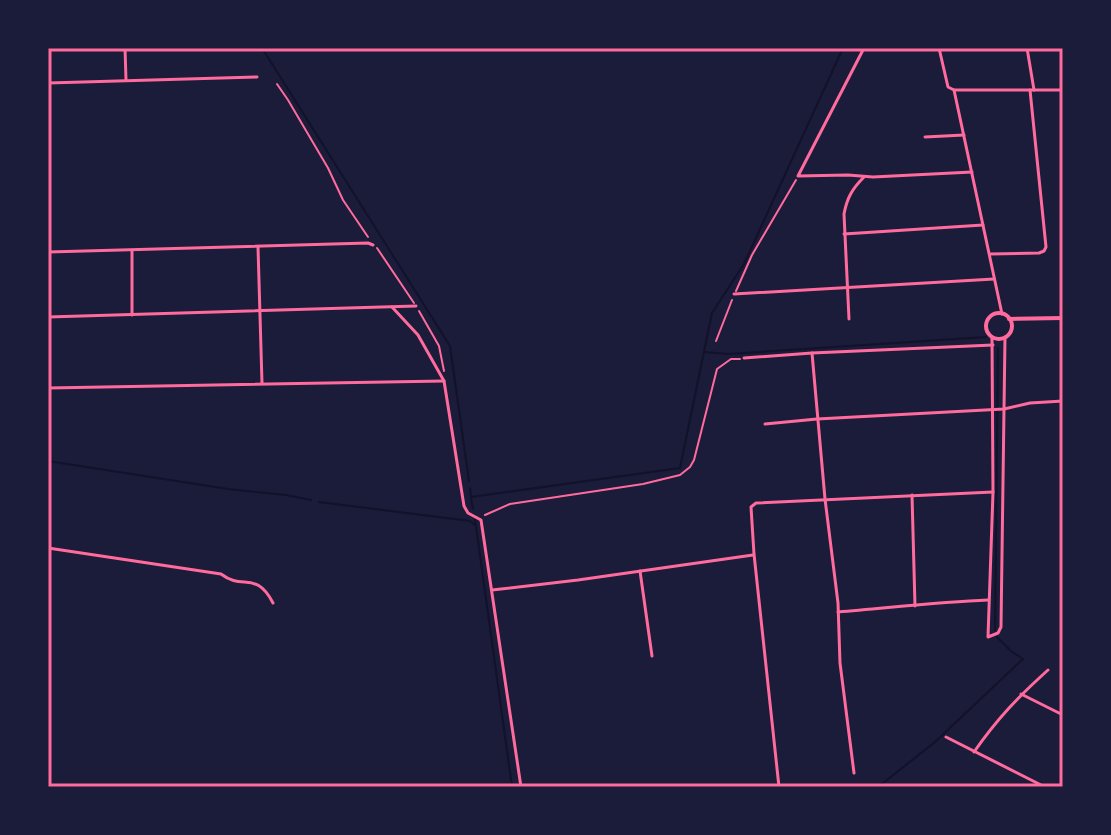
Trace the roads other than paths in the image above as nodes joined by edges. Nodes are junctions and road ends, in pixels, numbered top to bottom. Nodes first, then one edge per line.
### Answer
1 (125, 48) edge
2 (864, 48) edge
3 (939, 48) edge
4 (1027, 48) edge
5 (257, 77) dead end
6 (126, 81) junction
7 (48, 83) edge
8 (954, 90) junction
9 (1032, 90) junction
10 (1063, 90) edge
11 (964, 135) junction
12 (925, 137) dead end
13 (972, 172) junction
14 (864, 177) junction
15 (983, 225) junction
16 (844, 234) junction
17 (373, 245) road end
18 (258, 247) junction
19 (132, 250) junction
20 (48, 252) edge
21 (989, 254) junction
22 (994, 279) junction
23 (847, 288) junction
24 (734, 294) road end
25 (416, 306) dead end
26 (392, 307) junction
27 (260, 311) junction
28 (1002, 314) junction
29 (132, 315) junction
30 (48, 317) edge
31 (1063, 318) edge
32 (849, 319) dead end
33 (1009, 319) junction
34 (992, 337) junction
35 (1005, 337) junction
36 (993, 345) junction
37 (812, 353) junction
38 (744, 358) road end
39 (444, 381) junction
40 (262, 384) junction
41 (48, 388) edge
42 (1063, 401) edge
43 (994, 409) junction
44 (1003, 409) junction
45 (817, 419) junction
46 (765, 424) dead end
47 (993, 492) junction
48 (912, 495) junction
49 (825, 499) junction
50 (48, 548) edge
51 (754, 554) junction
52 (640, 571) junction
53 (492, 590) junction
54 (988, 600) junction
55 (273, 603) dead end
56 (915, 606) junction
57 (838, 612) junction
58 (652, 656) dead end
59 (1048, 670) dead end
60 (1021, 694) junction
61 (1063, 715) edge
62 (946, 737) dead end
63 (974, 752) junction
64 (854, 773) dead end
65 (521, 787) edge
66 (779, 787) edge
67 (1045, 787) edge

1 - 6 street
2 - 14 street
3 - 8 street
4 - 9 street
5 - 6 street
6 - 7 street
8 - 9 street
8 - 11 street
9 - 10 street
9 - 21 street
11 - 12 street
11 - 13 street
13 - 14 street
13 - 15 street
14 - 16 street
15 - 16 street
15 - 21 street
16 - 23 street
17 - 18 street
18 - 19 street
18 - 27 street
19 - 20 street
19 - 29 street
21 - 22 street
22 - 23 street
22 - 28 street
23 - 24 street
23 - 32 street
25 - 26 street
26 - 27 street
26 - 39 street
27 - 29 street
27 - 40 street
28 - 33 street
28 - 34 street
29 - 30 street
31 - 33 street
33 - 35 street
34 - 35 street
34 - 36 street
35 - 44 street
36 - 37 street
36 - 43 street
37 - 38 street
37 - 45 street
39 - 40 street
39 - 53 street
40 - 41 street
42 - 44 street
43 - 44 street
43 - 45 street
43 - 47 street
44 - 54 street
45 - 46 street
45 - 49 street
47 - 48 street
47 - 54 street
48 - 49 street
48 - 56 street
49 - 51 street
49 - 57 street
50 - 55 street
51 - 52 street
51 - 66 street
52 - 53 street
52 - 58 street
53 - 65 street
54 - 56 street
56 - 57 street
57 - 64 street
59 - 60 street
60 - 61 street
60 - 63 street
62 - 63 street
63 - 67 street

